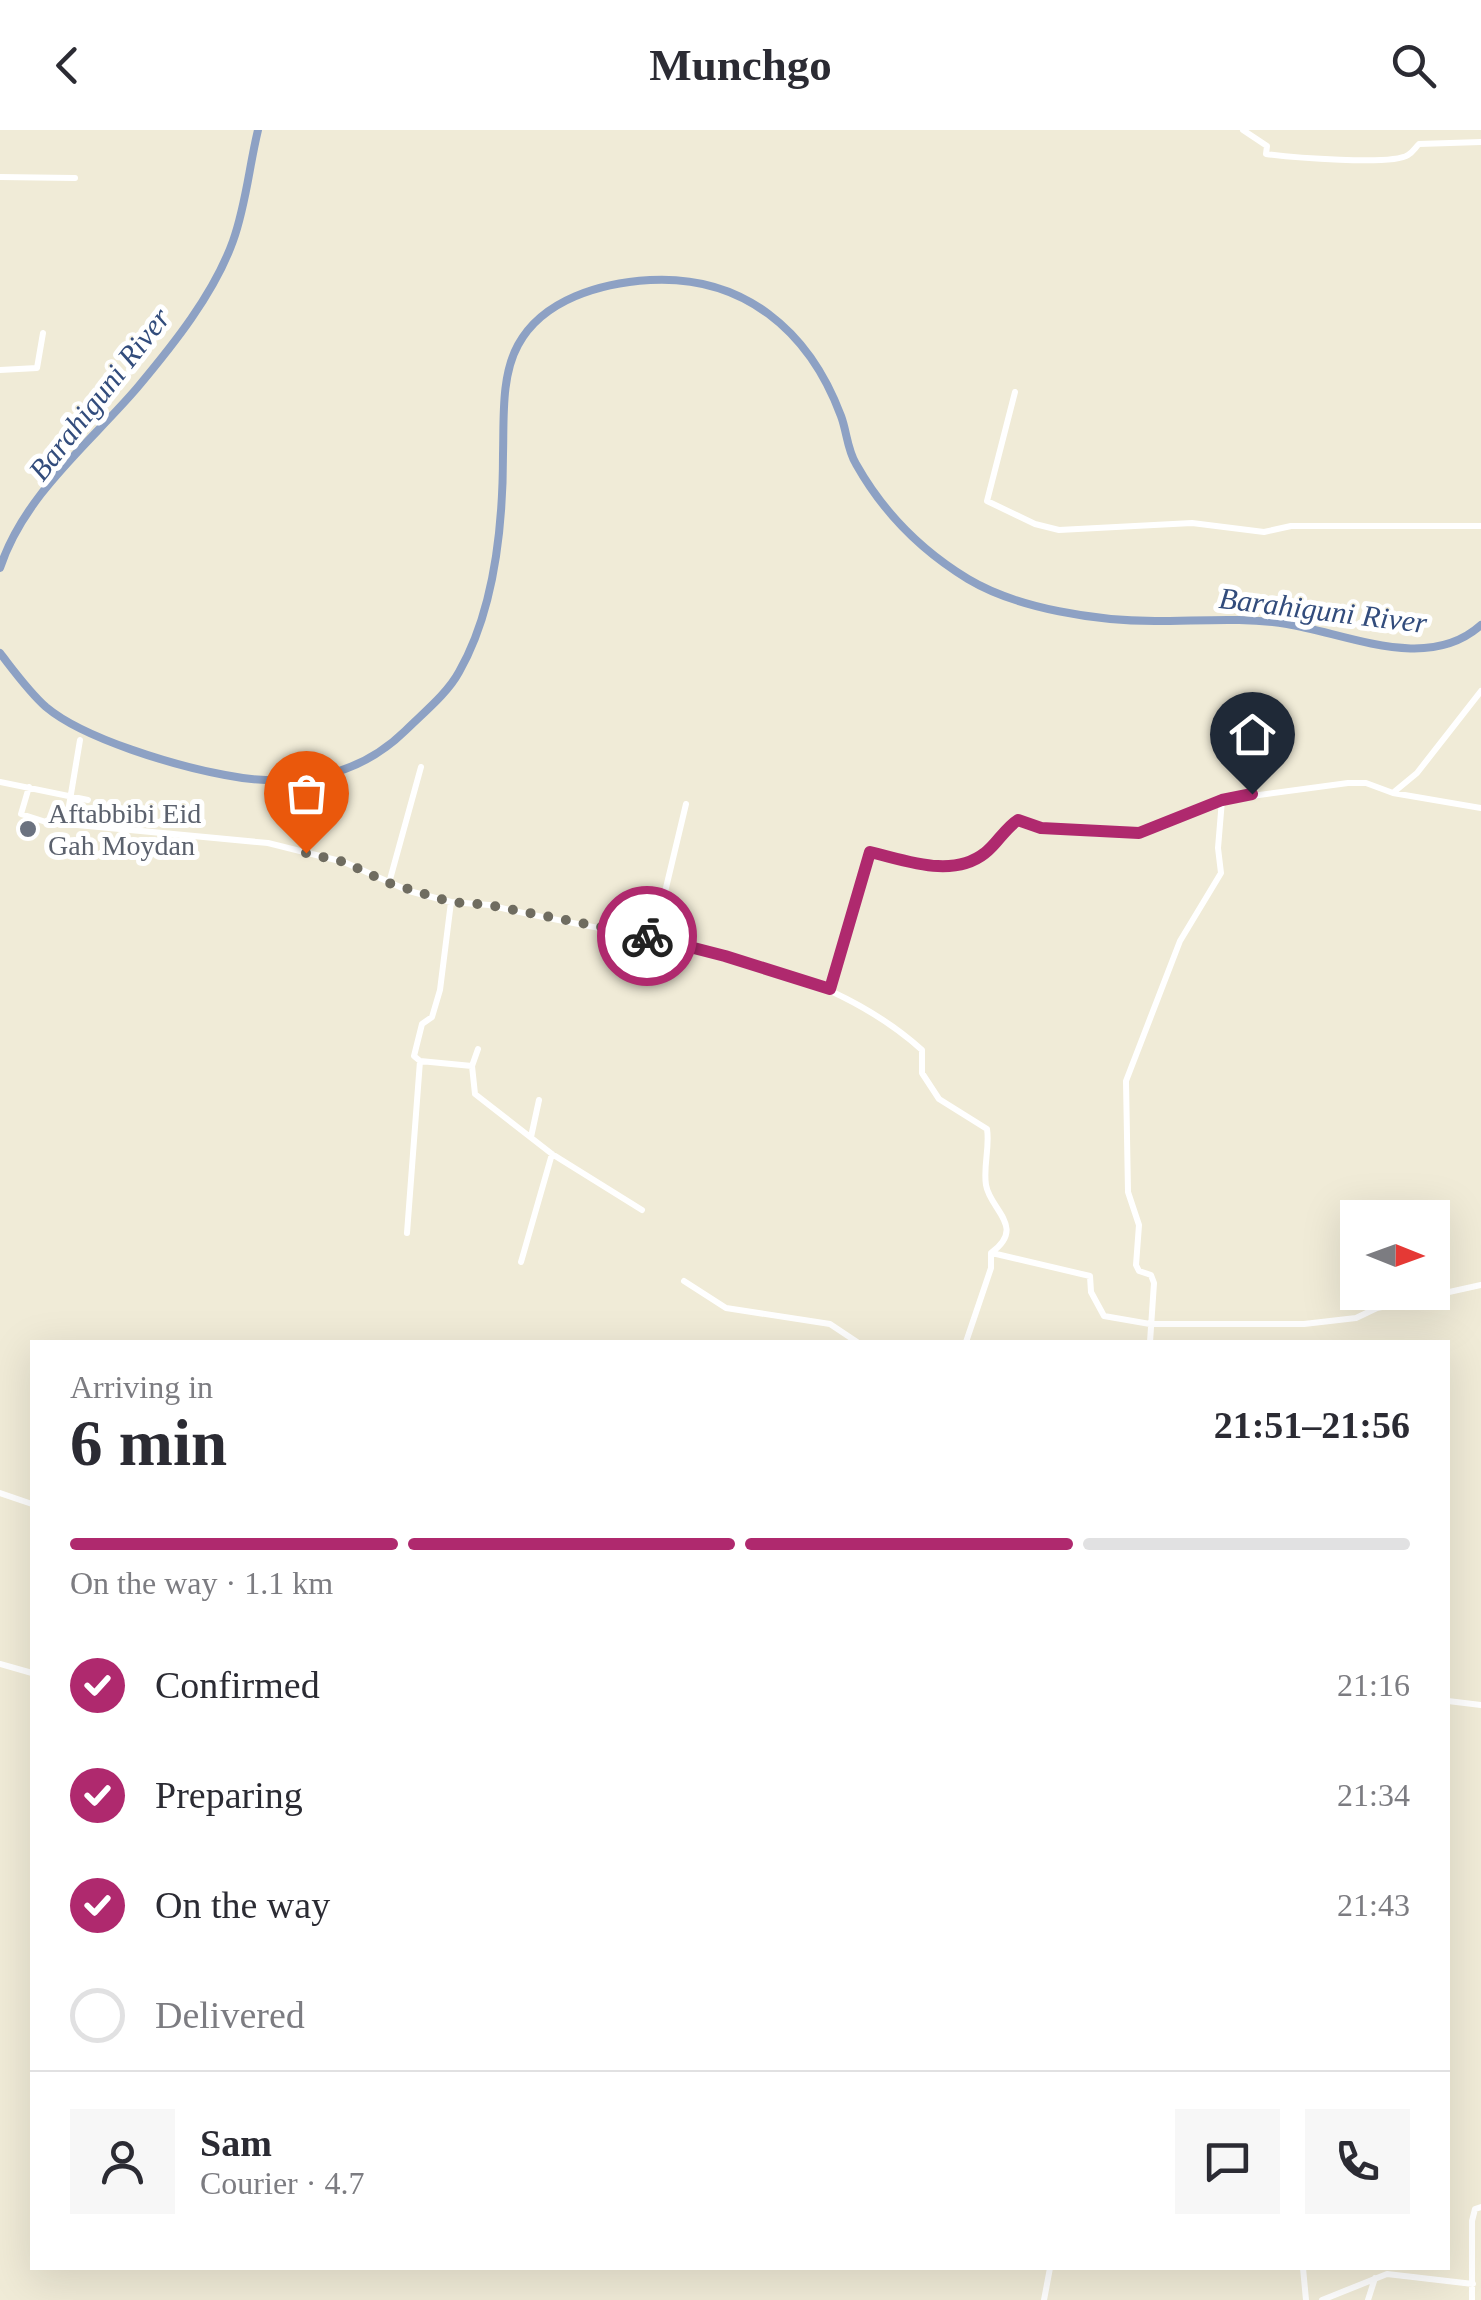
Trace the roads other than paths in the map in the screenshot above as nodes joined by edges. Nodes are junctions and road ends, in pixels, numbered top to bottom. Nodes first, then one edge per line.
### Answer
1 (1243, 130) edge
2 (1481, 142) edge
3 (0, 178) edge
4 (75, 178) dead end
5 (43, 333) dead end
6 (0, 370) edge
7 (1015, 392) dead end
8 (1481, 526) edge
9 (1481, 691) edge
10 (80, 740) dead end
11 (421, 766) dead end
12 (0, 782) edge
13 (29, 787) junction
14 (1392, 793) junction
15 (69, 795) junction
16 (88, 800) dead end
17 (1222, 800) junction
18 (686, 804) dead end
19 (1481, 808) edge
20 (66, 824) junction
21 (389, 883) junction
22 (451, 902) junction
23 (654, 938) junction
24 (830, 989) junction
25 (478, 1049) dead end
26 (420, 1061) junction
27 (472, 1066) junction
28 (539, 1100) dead end
29 (532, 1137) junction
30 (552, 1154) junction
31 (642, 1210) dead end
32 (408, 1233) dead end
33 (991, 1253) junction
34 (521, 1262) dead end
35 (684, 1282) dead end
36 (1481, 1285) edge
37 (1150, 1324) junction
38 (853, 1340) edge
39 (967, 1340) edge
40 (1150, 1340) edge
41 (0, 1493) edge
42 (30, 1503) edge
43 (0, 1664) edge
44 (30, 1672) edge
45 (1450, 1702) edge
46 (1481, 1705) edge
47 (1481, 2208) edge
48 (1050, 2270) edge
49 (1302, 2270) edge
50 (1375, 2278) junction
51 (1473, 2284) junction
52 (1044, 2300) edge
53 (1306, 2300) edge
54 (1322, 2300) edge
55 (1368, 2300) edge
56 (1472, 2300) edge

1 - 2 street
3 - 4 street
5 - 6 street
7 - 8 street
9 - 14 street
10 - 15 street
11 - 21 street
12 - 13 street
13 - 15 street
13 - 20 street
14 - 17 street
14 - 19 street
15 - 16 street
15 - 20 street
17 - 24 street
17 - 37 street
18 - 23 street
20 - 21 street
21 - 22 street
22 - 23 street
22 - 26 street
23 - 24 street
24 - 33 street
25 - 27 street
26 - 27 street
26 - 32 street
27 - 29 street
28 - 29 street
29 - 30 street
30 - 31 street
30 - 34 street
33 - 37 street
33 - 39 street
35 - 38 street
36 - 37 street
37 - 40 street
41 - 42 street
43 - 44 street
45 - 46 street
47 - 51 street
48 - 52 street
49 - 53 street
50 - 51 street
50 - 54 street
50 - 55 street
51 - 56 street

